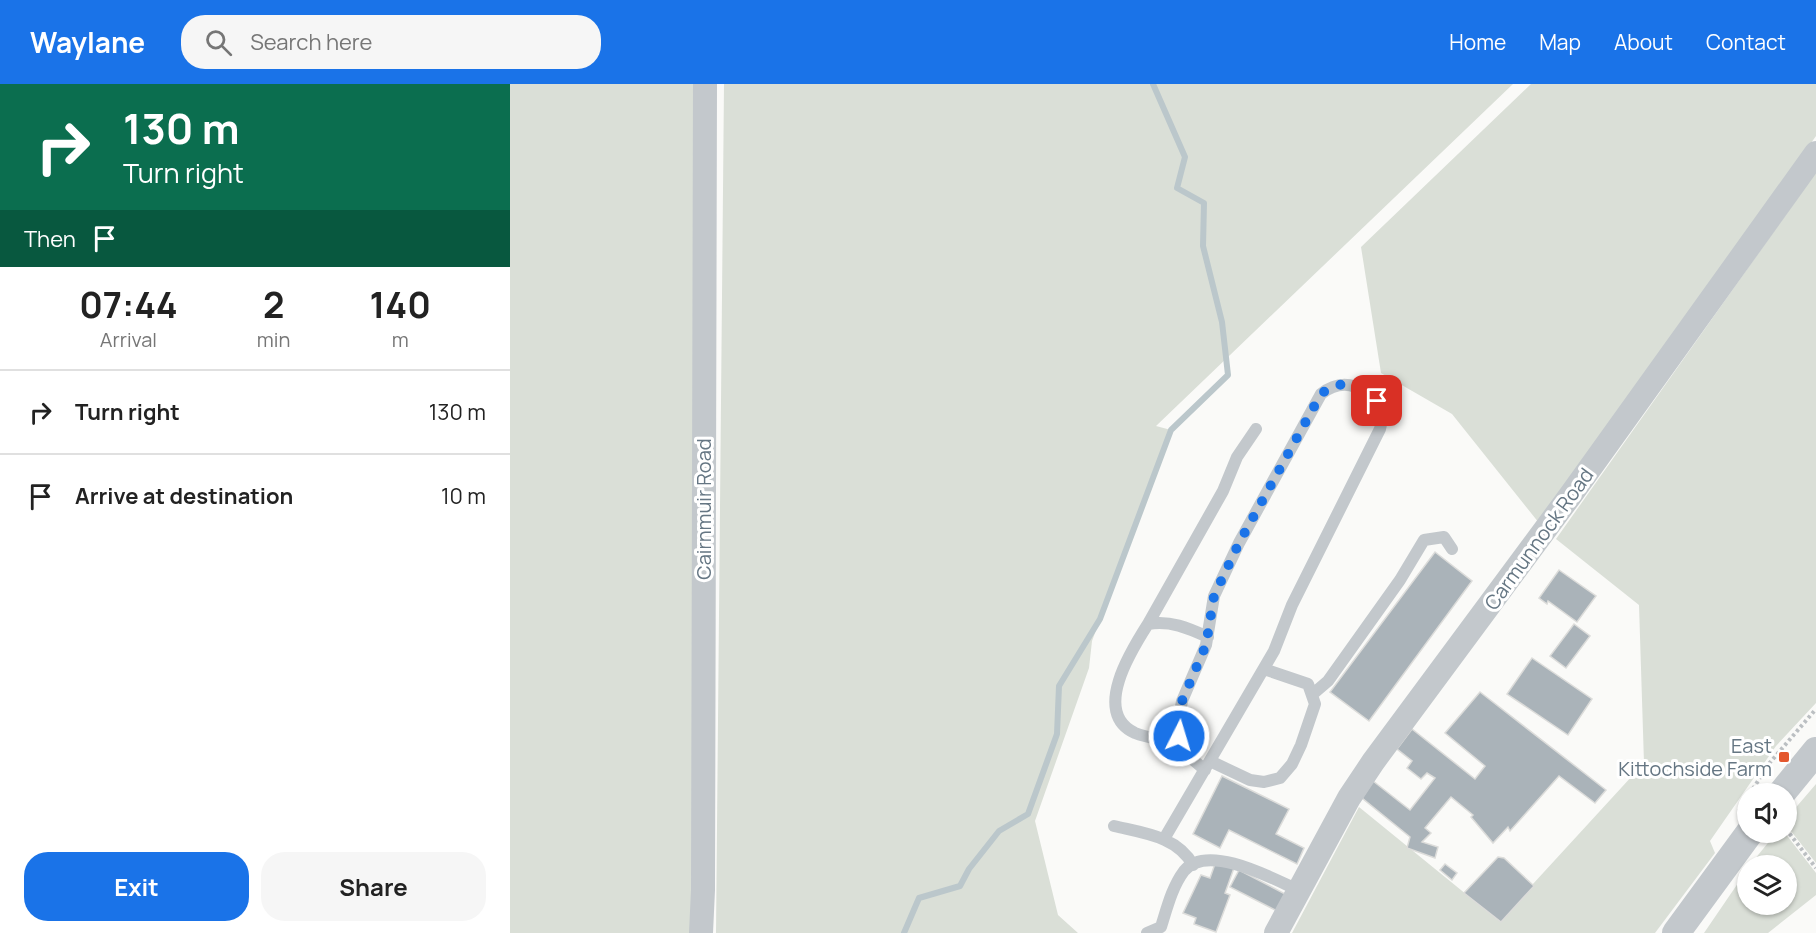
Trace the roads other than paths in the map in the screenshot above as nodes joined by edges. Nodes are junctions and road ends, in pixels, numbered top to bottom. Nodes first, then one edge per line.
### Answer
1 (705, 84) edge
2 (1816, 153) edge
3 (1256, 429) dead end
4 (1452, 549) dead end
5 (1148, 624) junction
6 (1208, 637) junction
7 (1264, 669) junction
8 (1314, 693) junction
9 (1184, 746) junction
10 (1816, 751) edge
11 (1208, 765) junction
12 (1790, 783) edge
13 (1114, 826) dead end
14 (1164, 839) junction
15 (1742, 843) edge
16 (1193, 865) junction
17 (1300, 891) junction
18 (1163, 930) edge
19 (701, 933) edge
20 (1147, 933) edge
21 (1276, 933) edge
22 (1676, 933) edge

1 - 19 street, Cairnmuir Road
2 - 17 street, Carmunnock Road
3 - 5 lane
4 - 8 lane
5 - 6 lane
5 - 9 lane
6 - 7 lane
6 - 9 lane
7 - 8 lane
7 - 11 lane
8 - 11 lane
9 - 11 lane
10 - 12 street
11 - 14 lane
13 - 14 lane
14 - 16 lane
15 - 22 street
16 - 17 lane
16 - 18 lane
17 - 21 street, Carmunnock Road
18 - 20 lane

